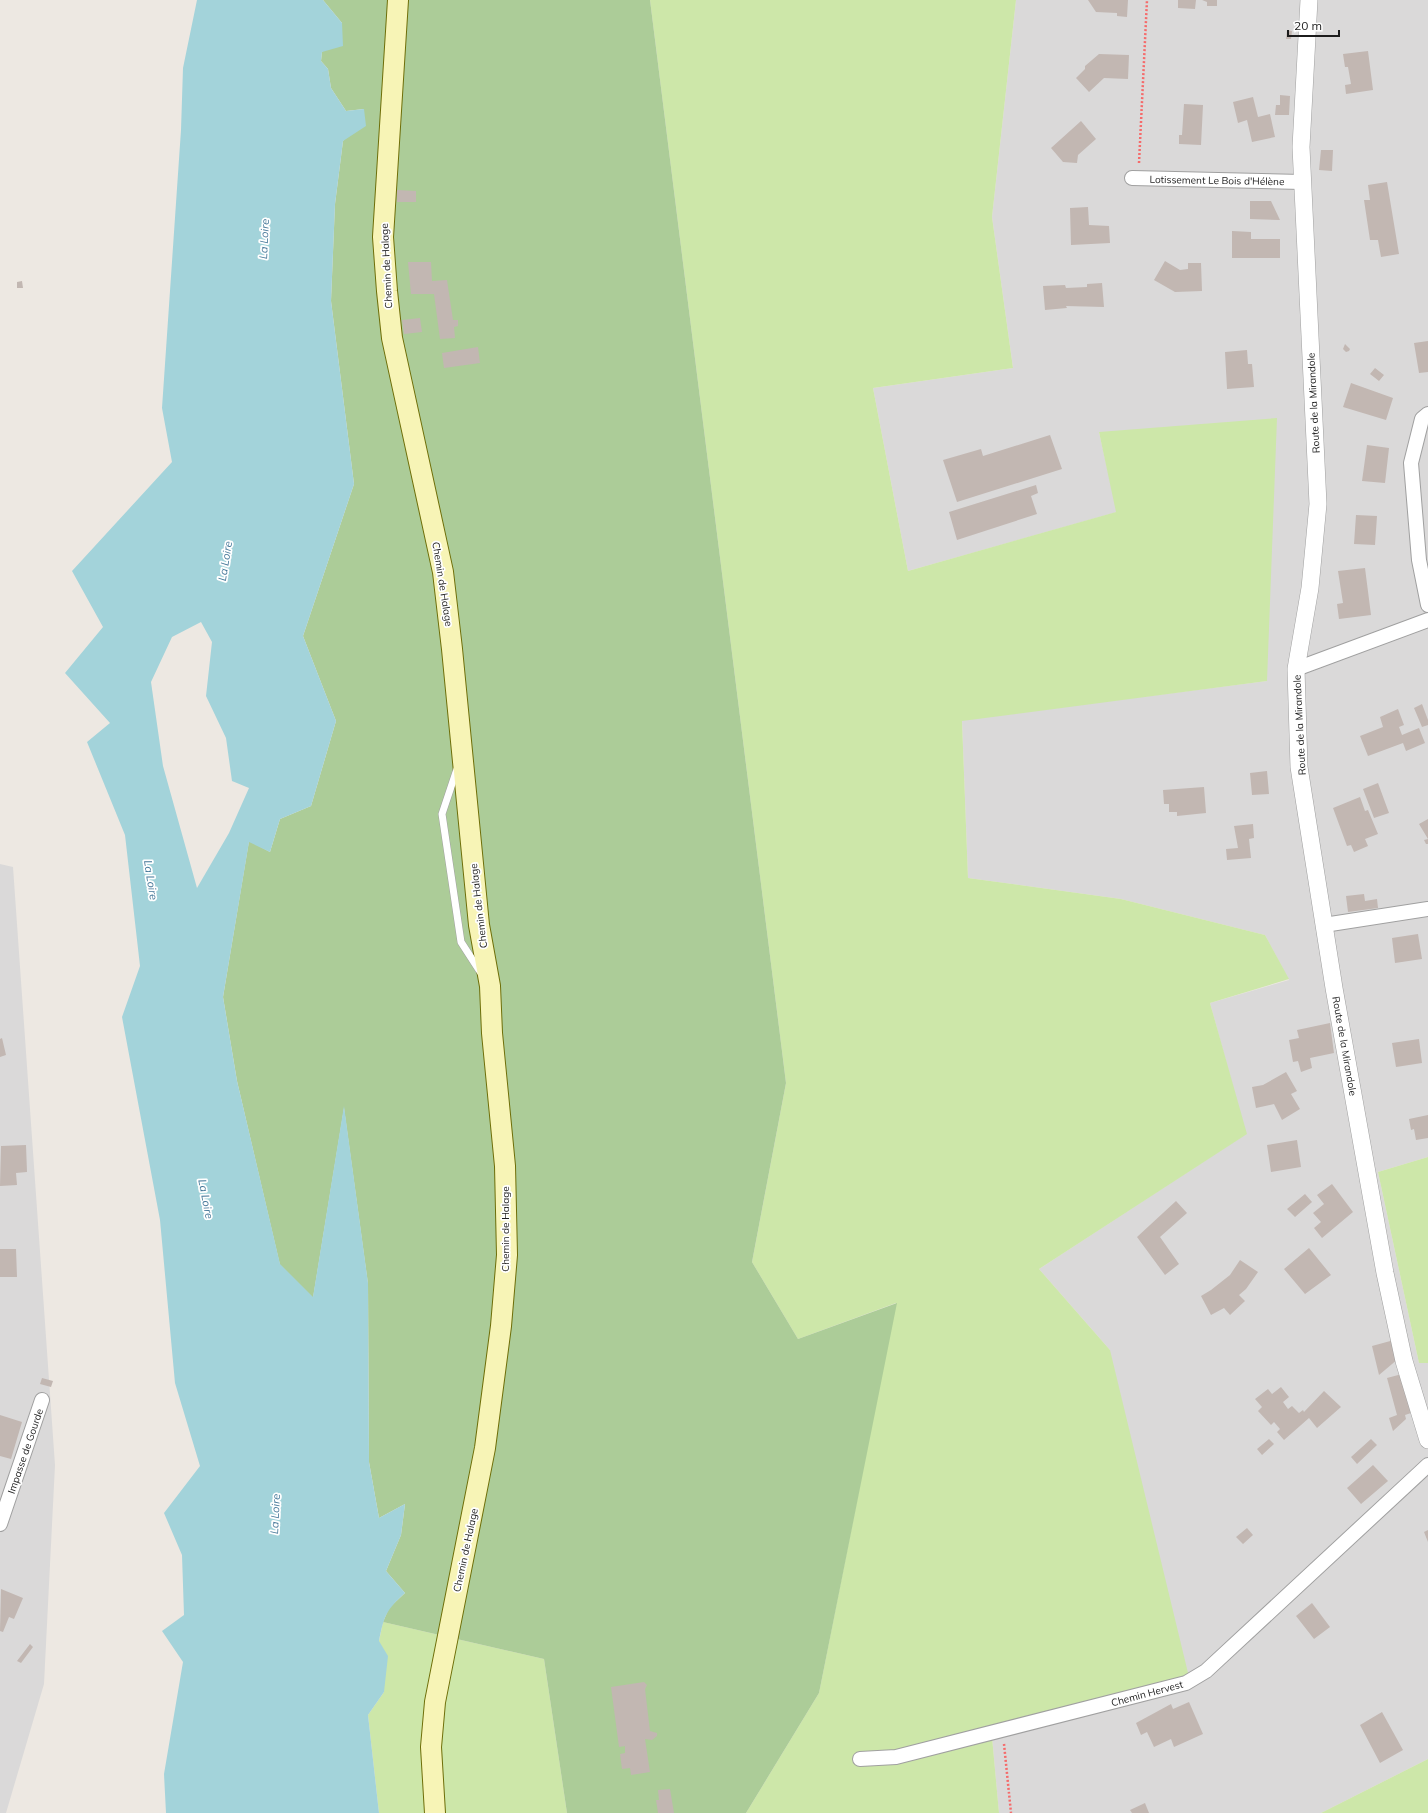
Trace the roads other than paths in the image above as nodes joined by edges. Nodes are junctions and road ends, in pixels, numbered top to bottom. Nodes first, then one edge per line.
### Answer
1 (398, 0) edge
2 (1309, 0) edge
3 (1135, 178) road end
4 (1302, 182) junction
5 (1428, 414) edge
6 (1428, 605) edge
7 (1428, 620) edge
8 (1296, 669) junction
9 (462, 753) junction
10 (1428, 909) edge
11 (1324, 925) junction
12 (490, 986) junction
13 (42, 1400) dead end
14 (1428, 1440) edge
15 (1428, 1465) edge
16 (0, 1524) edge
17 (860, 1759) dead end
18 (435, 1813) edge

1 - 9 main road, Chemin de Halage
2 - 4 street, Route de la Mirandole
3 - 4 street, Lotissement Le Bois d'Hélène
4 - 8 street, Route de la Mirandole
5 - 6 street
7 - 8 street
8 - 11 street, Route de la Mirandole
9 - 12 main road, Chemin de Halage
9 - 12 lane
10 - 11 street
11 - 14 street, Route de la Mirandole
12 - 18 main road, Chemin de Halage
13 - 16 street, Impasse de Gourde
15 - 17 street, Chemin Hervest

